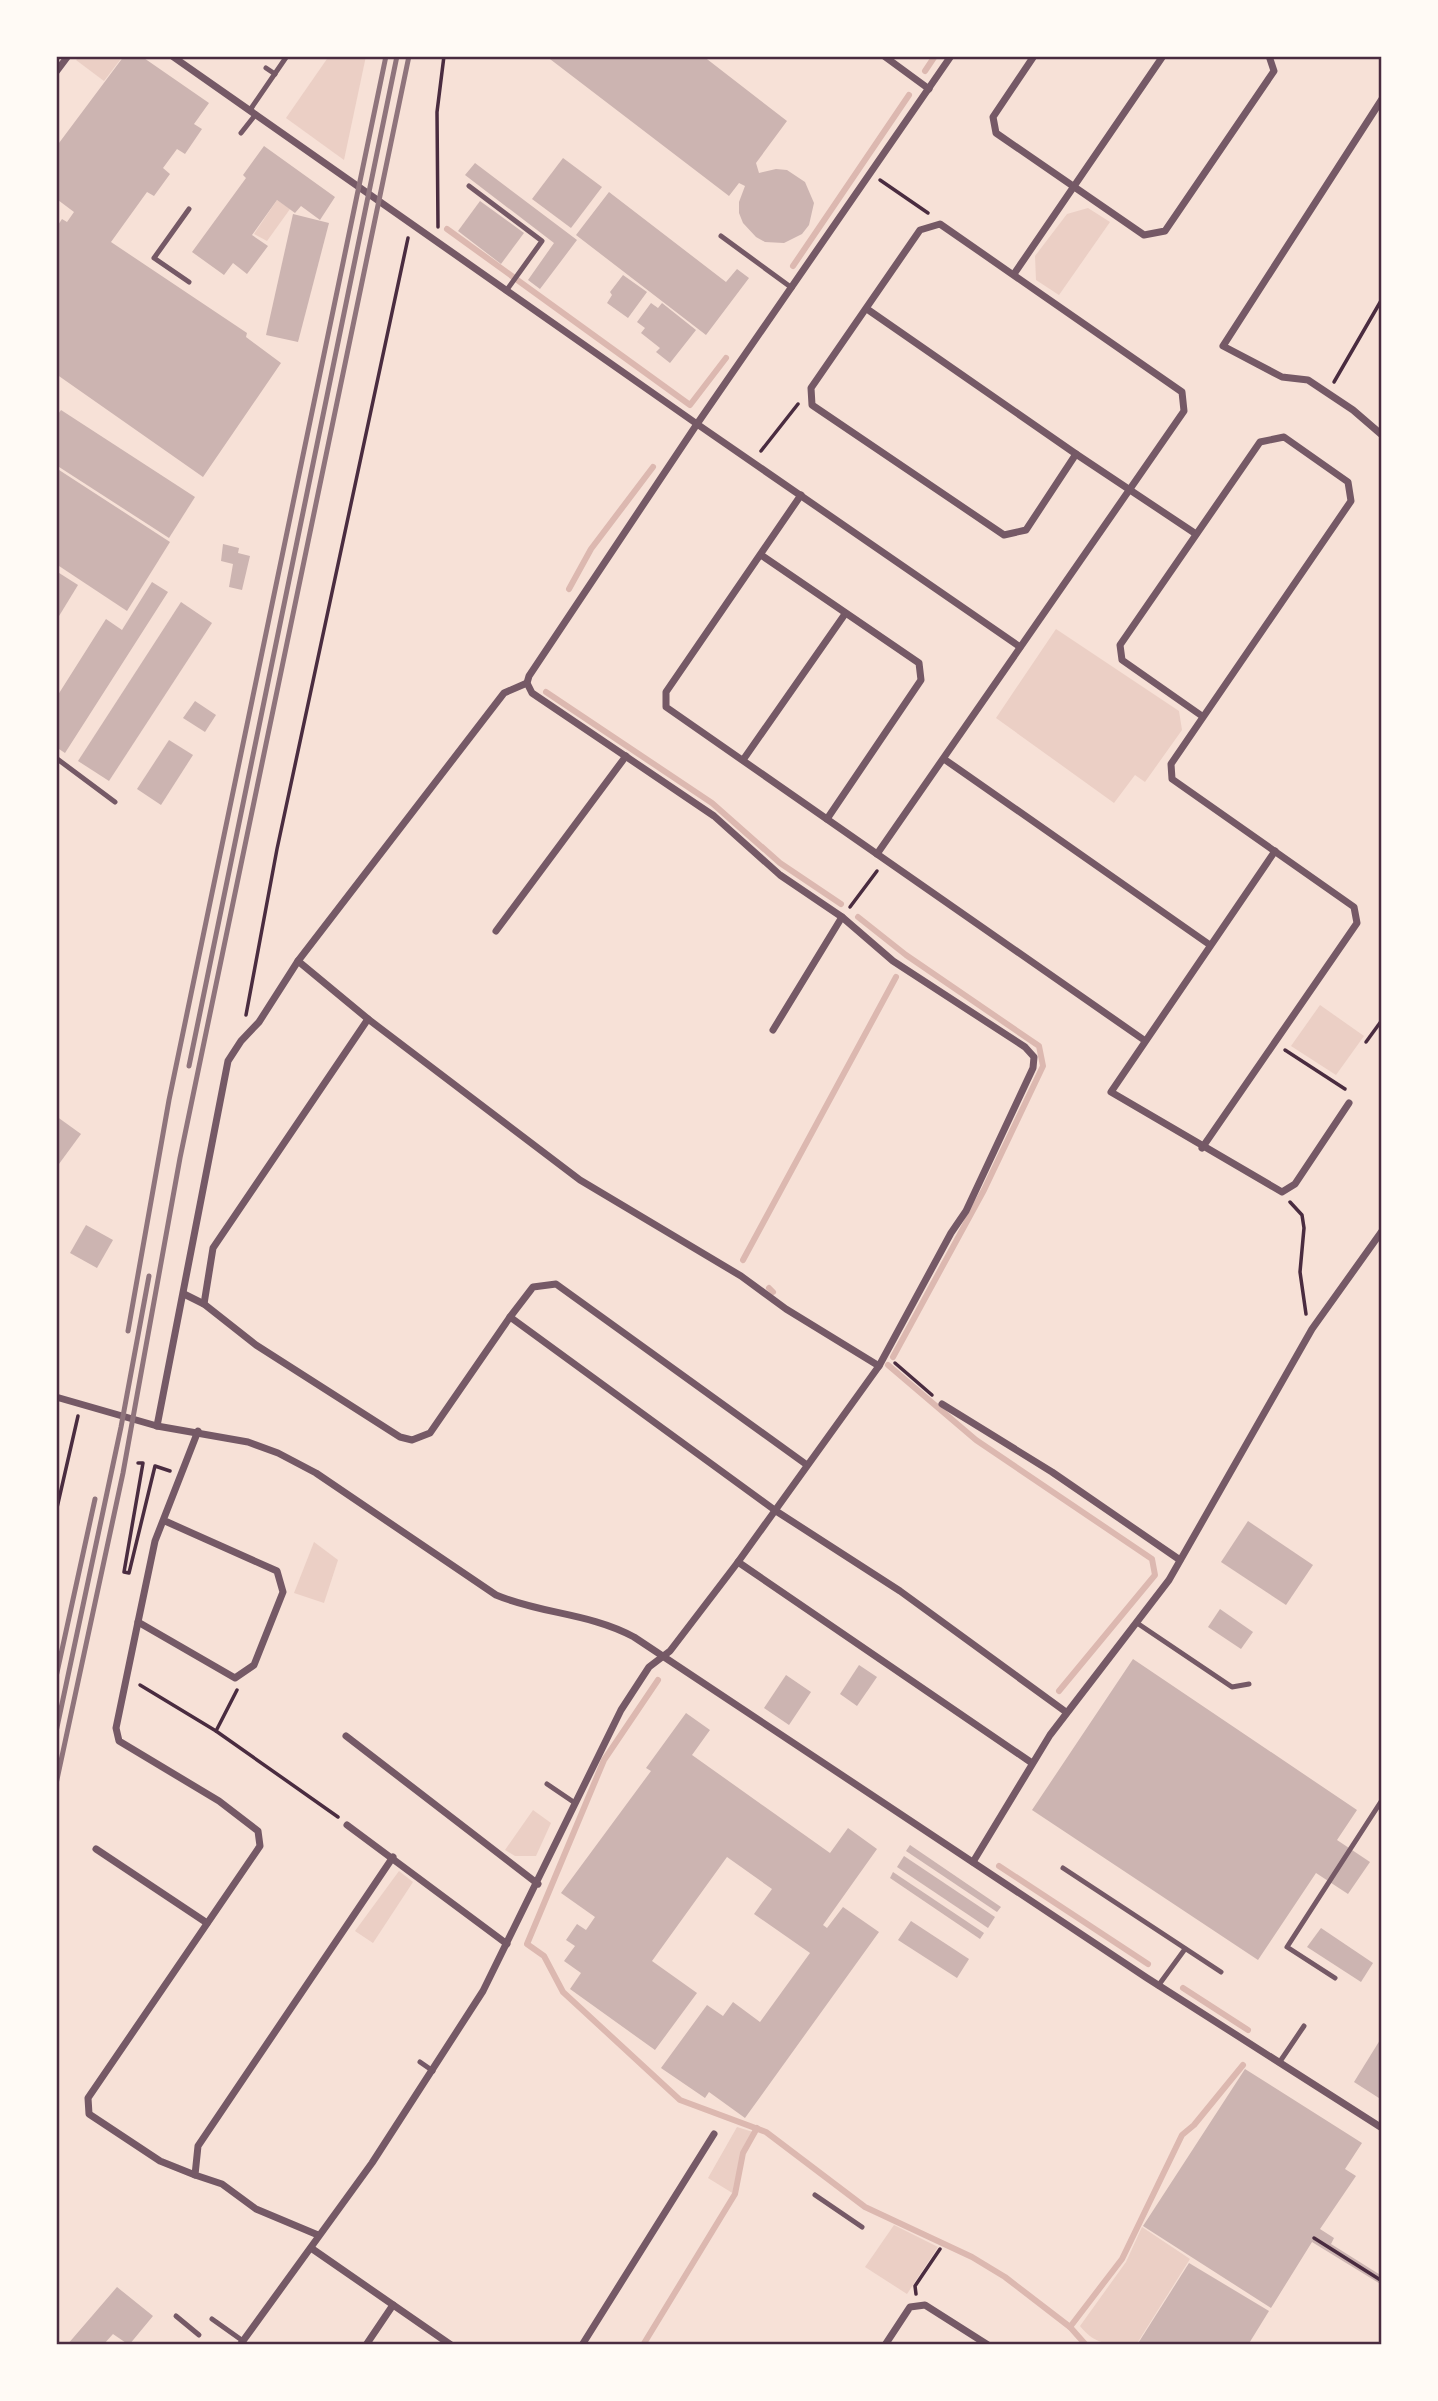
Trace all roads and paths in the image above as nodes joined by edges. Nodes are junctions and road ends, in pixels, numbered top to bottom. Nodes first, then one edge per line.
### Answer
1 (68, 56) edge
2 (172, 56) edge
3 (287, 56) edge
4 (444, 56) edge
5 (884, 56) edge
6 (951, 56) edge
7 (1034, 56) edge
8 (1163, 56) edge
9 (1269, 56) edge
10 (266, 68) dead end
11 (56, 72) edge
12 (275, 74) junction
13 (929, 89) junction
14 (1382, 99) edge
15 (253, 112) junction
16 (241, 133) dead end
17 (872, 175) junction
18 (470, 186) dead end
19 (1074, 186) junction
20 (189, 209) dead end
21 (411, 223) junction
22 (940, 225) junction
23 (721, 236) dead end
24 (431, 237) junction
25 (1014, 274) junction
26 (189, 282) dead end
27 (792, 288) junction
28 (506, 291) junction
29 (1382, 299) edge
30 (867, 309) junction
31 (811, 388) junction
32 (1328, 393) junction
33 (696, 424) junction
34 (1382, 435) edge
35 (761, 451) dead end
36 (1076, 454) junction
37 (1129, 489) junction
38 (801, 495) junction
39 (1196, 534) junction
40 (761, 555) junction
41 (845, 614) junction
42 (1020, 647) junction
43 (527, 683) junction
44 (1202, 716) junction
45 (626, 756) junction
46 (56, 758) edge
47 (944, 759) junction
48 (743, 760) junction
49 (115, 802) dead end
50 (827, 819) junction
51 (1275, 851) junction
52 (877, 854) junction
53 (879, 869) dead end
54 (842, 917) junction
55 (496, 931) dead end
56 (1210, 945) junction
57 (298, 961) junction
58 (368, 1020) junction
59 (1382, 1020) edge
60 (773, 1030) dead end
61 (241, 1041) junction
62 (1144, 1041) junction
63 (1366, 1042) dead end
64 (1274, 1043) junction
65 (1349, 1103) joint
66 (1202, 1148) junction
67 (1282, 1192) junction
68 (1382, 1231) edge
69 (184, 1294) junction
70 (204, 1304) junction
71 (510, 1317) junction
72 (1312, 1329) junction
73 (885, 1356) junction
74 (879, 1366) junction
75 (56, 1397) edge
76 (942, 1404) joint
77 (80, 1406) junction
78 (157, 1426) junction
79 (198, 1431) junction
80 (138, 1463) dead end
81 (807, 1465) junction
82 (182, 1476) junction
83 (776, 1511) junction
84 (56, 1513) edge
85 (165, 1521) junction
86 (1185, 1556) junction
87 (738, 1562) junction
88 (138, 1622) junction
89 (1137, 1623) junction
90 (662, 1656) junction
91 (128, 1678) junction
92 (235, 1678) junction
93 (1249, 1684) dead end
94 (1066, 1712) junction
95 (216, 1731) junction
96 (346, 1736) dead end
97 (1032, 1763) junction
98 (547, 1784) dead end
99 (1382, 1800) edge
100 (575, 1802) junction
101 (345, 1822) joint
102 (96, 1849) dead end
103 (393, 1857) junction
104 (973, 1862) junction
105 (1063, 1868) dead end
106 (537, 1884) junction
107 (207, 1923) junction
108 (506, 1944) junction
109 (1185, 1948) junction
110 (1221, 1972) dead end
111 (1335, 1978) dead end
112 (1158, 1986) junction
113 (1304, 2026) dead end
114 (420, 2062) dead end
115 (1279, 2063) junction
116 (433, 2071) junction
117 (1382, 2128) edge
118 (713, 2134) dead end
119 (195, 2175) junction
120 (815, 2195) dead end
121 (862, 2227) dead end
122 (318, 2235) junction
123 (1314, 2238) dead end
124 (311, 2248) junction
125 (940, 2249) dead end
126 (339, 2267) junction
127 (332, 2275) dead end
128 (1382, 2281) edge
129 (393, 2305) junction
130 (916, 2306) junction
131 (176, 2316) dead end
132 (212, 2319) dead end
133 (199, 2335) dead end
134 (242, 2343) edge
135 (366, 2345) edge
136 (451, 2345) edge
137 (582, 2345) edge
138 (885, 2345) edge
139 (988, 2345) edge

1 - 11 street
2 - 15 street
3 - 12 lane
4 - 24 path
5 - 13 street
6 - 13 street
7 - 19 street
8 - 19 street
9 - 19 street
10 - 12 lane
12 - 15 lane
13 - 17 street
14 - 32 street
15 - 16 lane
15 - 21 street
17 - 22 path
17 - 27 street
18 - 28 lane
19 - 25 street
20 - 26 lane
21 - 24 street
21 - 61 path
22 - 25 street
22 - 30 street
23 - 27 lane
24 - 28 street
25 - 37 street
27 - 33 street
28 - 33 street
29 - 32 path
30 - 31 street
30 - 36 street
31 - 35 path
31 - 36 street
32 - 34 street
33 - 38 street
33 - 43 street
36 - 37 street
37 - 39 street
37 - 42 street
38 - 40 street
38 - 42 street
39 - 44 street
39 - 44 street
40 - 41 street
40 - 48 street
41 - 48 street
41 - 50 street
42 - 47 street
43 - 45 street
43 - 57 street
44 - 51 street
45 - 54 street
45 - 55 street
46 - 49 lane
47 - 52 street
47 - 56 street
48 - 50 street
50 - 52 street
51 - 56 street
51 - 64 street
52 - 62 street
53 - 54 path
54 - 60 street
54 - 73 street
56 - 62 street
57 - 58 street
57 - 61 street
58 - 70 street
58 - 74 street
59 - 63 path
61 - 69 street
62 - 66 street
64 - 65 path
64 - 66 street
65 - 67 street
66 - 67 street
67 - 72 path
68 - 72 street
69 - 70 street
69 - 78 street
70 - 71 street
71 - 81 street
71 - 83 street
72 - 86 street
73 - 74 street
73 - 76 path
74 - 81 street
75 - 77 street
76 - 86 street
77 - 78 street
77 - 84 path
78 - 79 street
79 - 82 street
79 - 90 street
80 - 82 path
81 - 83 street
82 - 85 street
83 - 87 street
83 - 94 street
85 - 88 street
85 - 92 street
86 - 89 street
87 - 90 street
87 - 97 street
88 - 91 street
88 - 92 street
89 - 93 lane
89 - 94 street
90 - 100 street
90 - 104 street
91 - 95 path
91 - 107 street
92 - 95 path
94 - 97 street
95 - 101 path
96 - 106 street
97 - 104 street
98 - 100 lane
99 - 111 lane
100 - 106 street
101 - 103 street
102 - 107 street
103 - 108 street
103 - 119 street
104 - 112 street
105 - 109 lane
106 - 108 street
107 - 119 street
108 - 116 street
109 - 110 lane
109 - 112 lane
112 - 115 street
113 - 115 lane
114 - 116 lane
115 - 117 street
116 - 122 street
118 - 137 street
119 - 122 street
120 - 121 lane
122 - 124 street
123 - 128 path
124 - 126 street
124 - 134 street
125 - 130 path
126 - 127 lane
126 - 129 street
129 - 135 street
129 - 136 street
130 - 138 street
130 - 139 street
131 - 133 lane
132 - 134 lane

